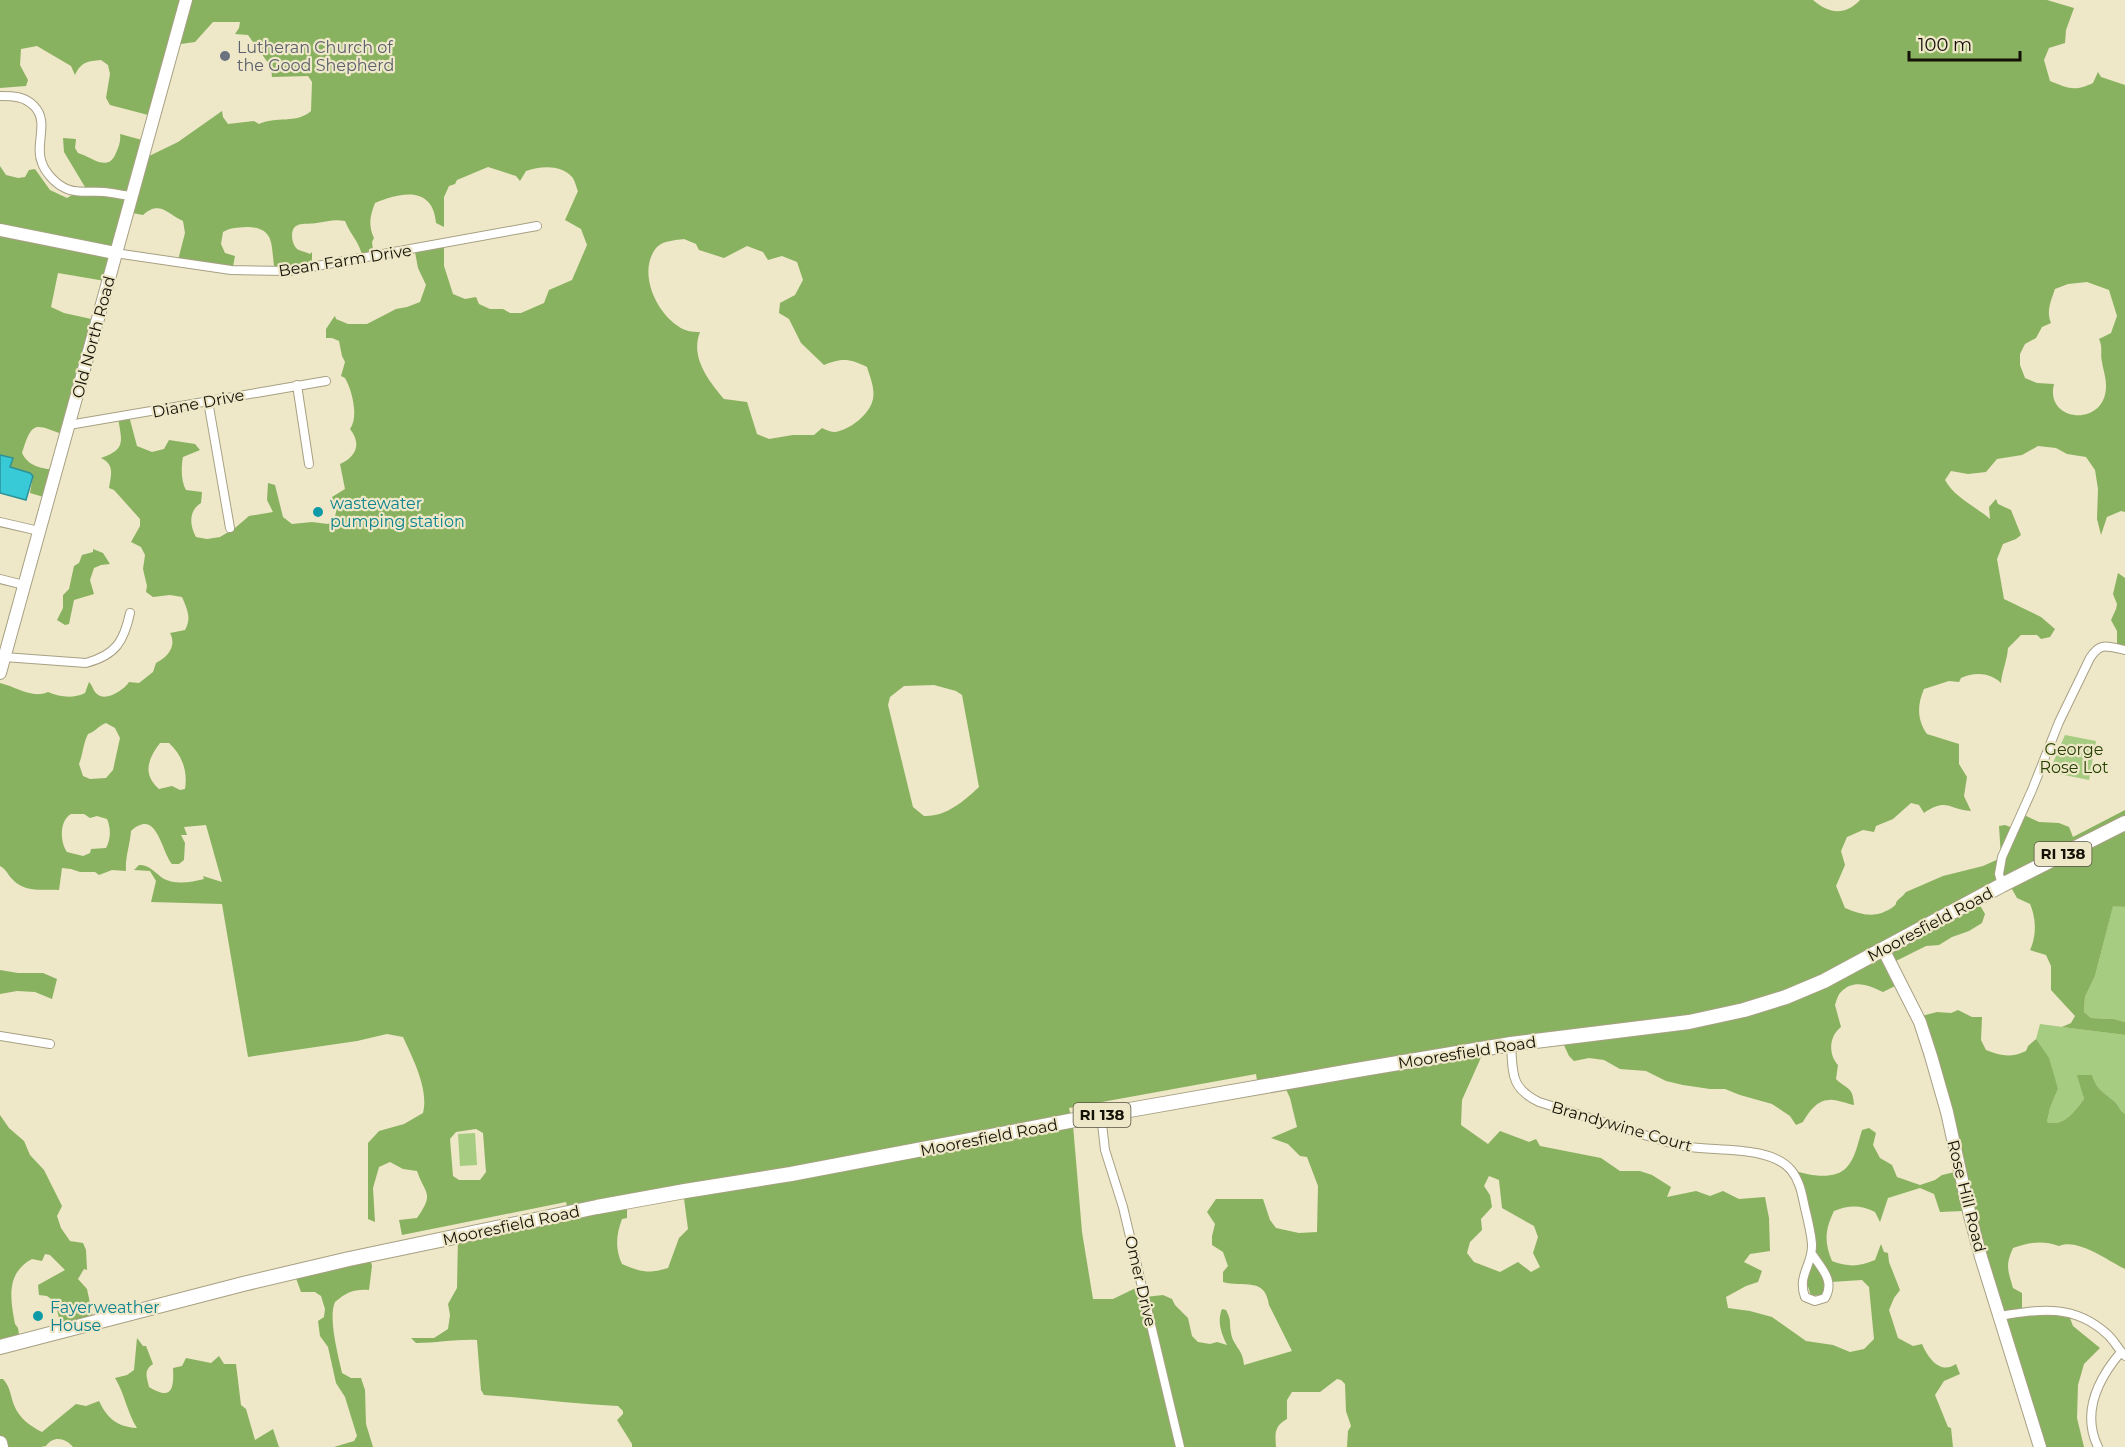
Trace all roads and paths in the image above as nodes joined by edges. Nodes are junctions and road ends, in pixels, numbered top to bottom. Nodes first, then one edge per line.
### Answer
1 (186, 0) edge
2 (0, 96) edge
3 (131, 196) junction
4 (537, 226) dead end
5 (0, 230) edge
6 (115, 253) junction
7 (326, 381) dead end
8 (297, 385) junction
9 (208, 401) junction
10 (69, 425) junction
11 (309, 464) dead end
12 (0, 522) edge
13 (231, 528) dead end
14 (39, 531) junction
15 (0, 579) edge
16 (24, 585) junction
17 (130, 613) dead end
18 (2125, 650) edge
19 (4, 657) junction
20 (0, 673) edge
21 (2125, 823) edge
22 (2002, 885) junction
23 (1883, 949) junction
24 (0, 1036) edge
25 (50, 1044) dead end
26 (1511, 1044) junction
27 (1101, 1115) junction
28 (1812, 1254) junction
29 (2000, 1316) junction
30 (0, 1347) edge
31 (2123, 1354) edge
32 (1180, 1447) edge
33 (2040, 1447) edge
34 (2098, 1447) edge

1 - 3 street, Old North Road
2 - 3 street
3 - 6 street, Old North Road
4 - 6 street, Bean Farm Drive
5 - 6 street
6 - 10 street, Old North Road
7 - 8 street, Diane Drive
8 - 9 street, Diane Drive
8 - 11 street
9 - 10 street, Diane Drive
9 - 13 street
10 - 14 street, Old North Road
12 - 14 street
14 - 16 street, Old North Road
15 - 16 street
16 - 19 street, Old North Road
17 - 19 street
18 - 22 street
19 - 20 street, Old North Road
21 - 22 main road, Mooresfield Road / RI 138
22 - 23 main road, Mooresfield Road / RI 138
23 - 26 main road, Mooresfield Road / RI 138
23 - 29 street, Rose Hill Road
24 - 25 street
26 - 27 main road, Mooresfield Road / RI 138
26 - 28 street, Brandywine Court
27 - 30 main road, Mooresfield Road / RI 138
27 - 32 street, Omer Drive
28 - 28 street, Brandywine Court
29 - 31 street
29 - 33 street, Rose Hill Road
31 - 34 street

